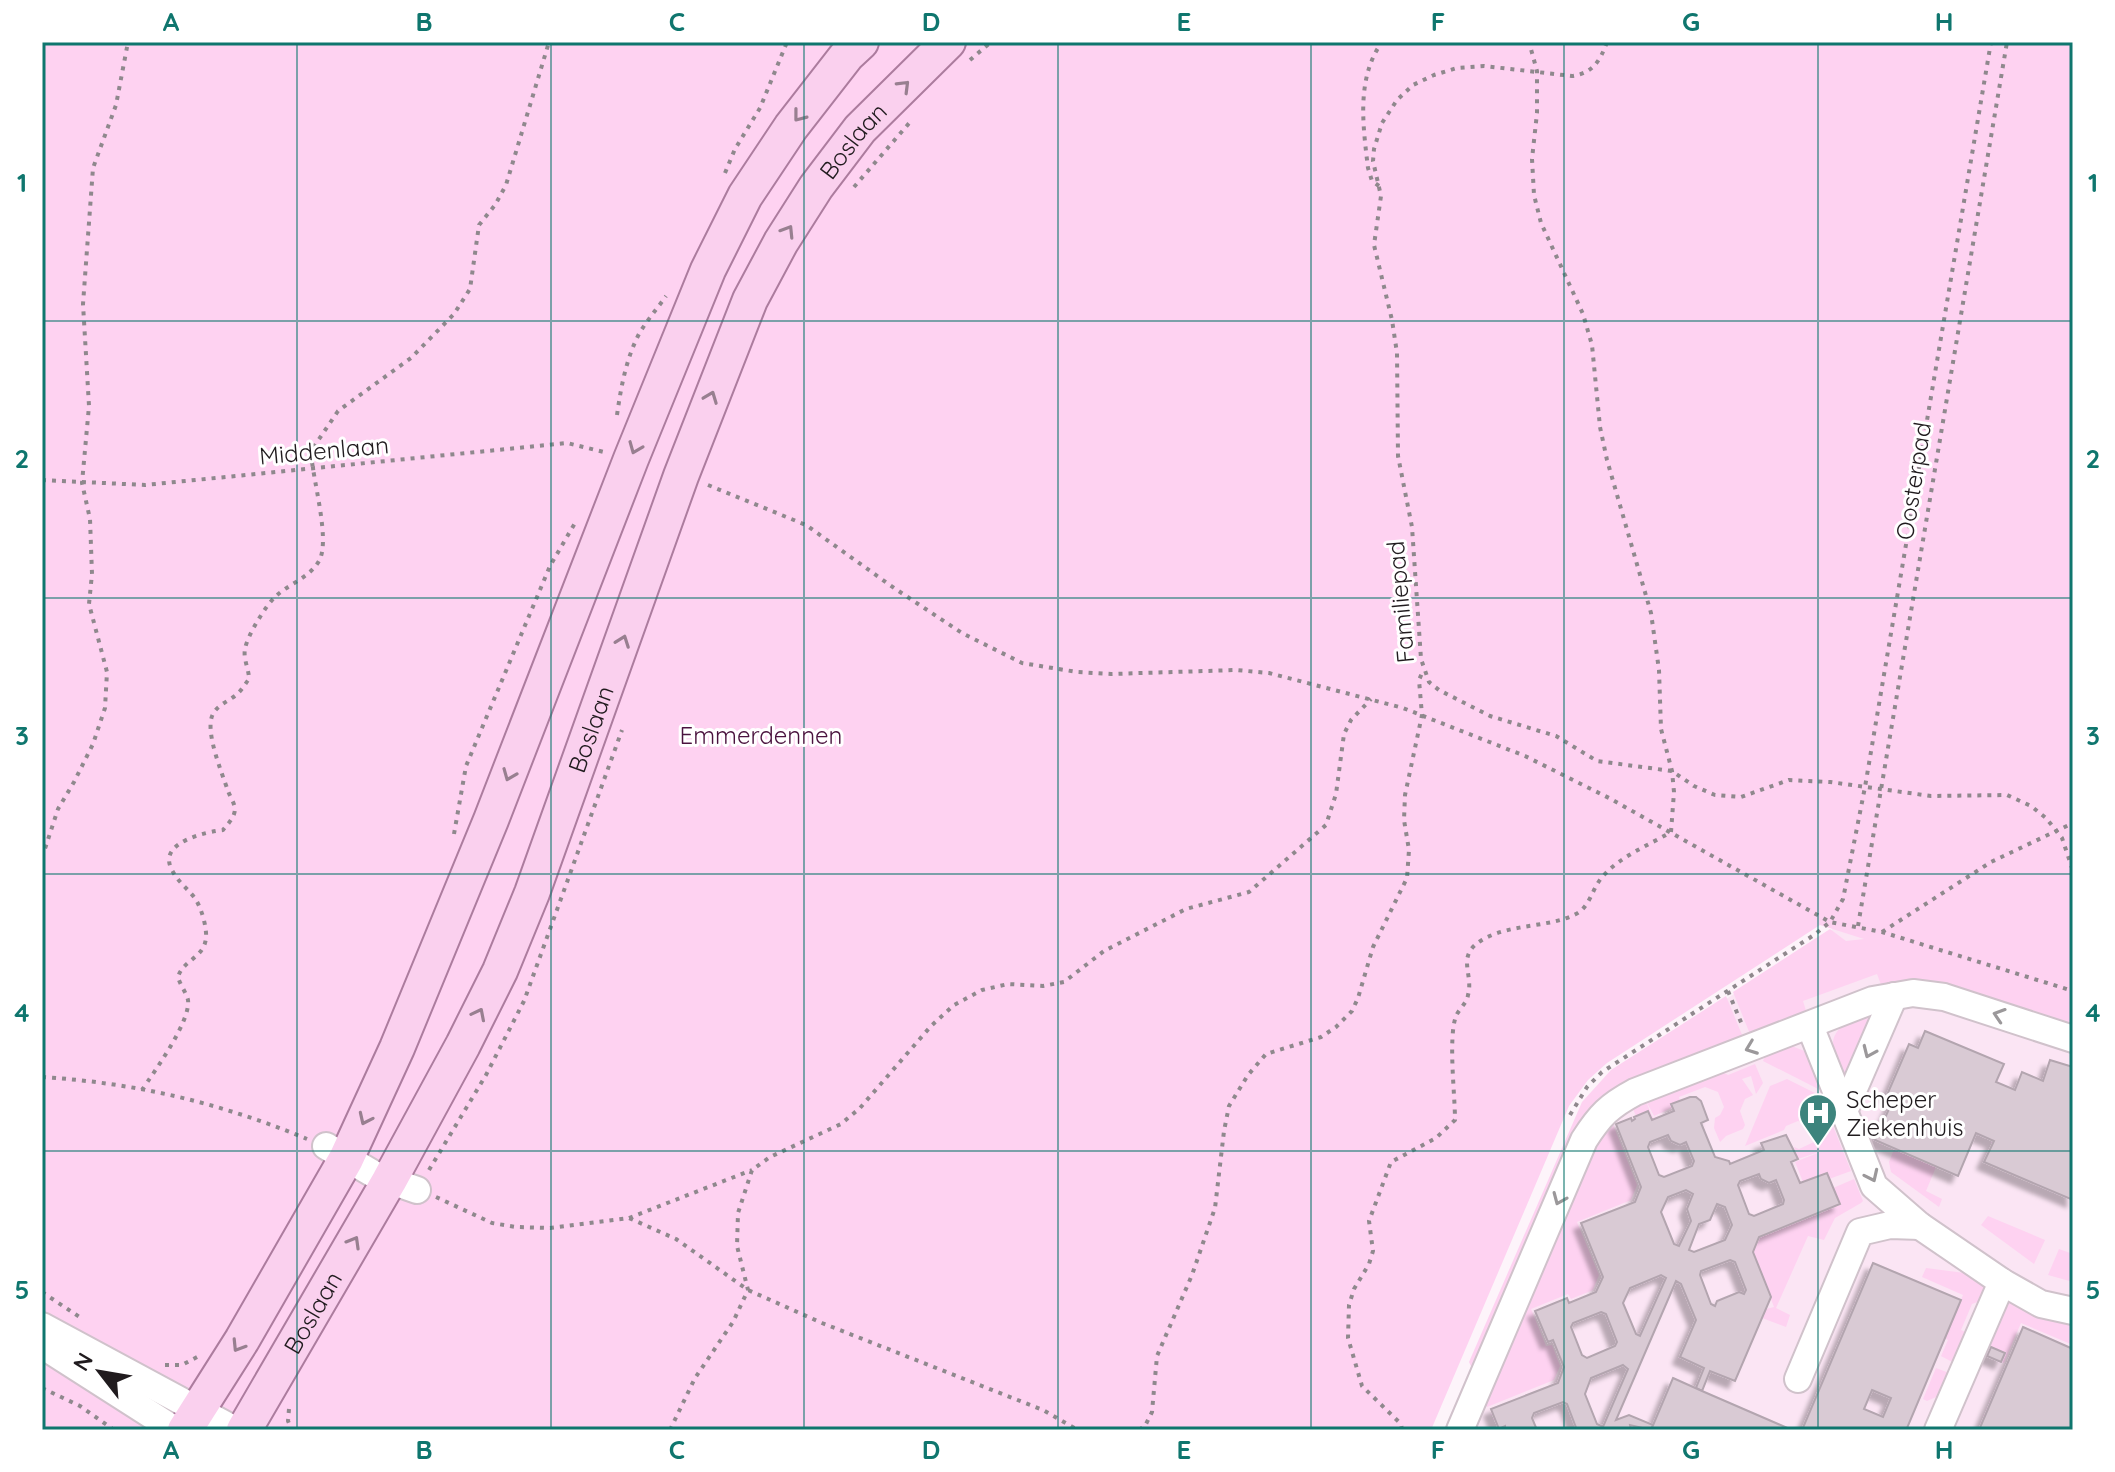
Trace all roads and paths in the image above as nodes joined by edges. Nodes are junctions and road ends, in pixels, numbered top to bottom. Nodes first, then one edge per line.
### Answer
1 (128, 42) edge
2 (549, 42) edge
3 (787, 42) edge
4 (861, 42) edge
5 (991, 42) edge
6 (1382, 42) edge
7 (1529, 42) edge
8 (1607, 42) edge
9 (1991, 42) edge
10 (2007, 42) edge
11 (959, 51) edge
12 (1537, 71) junction
13 (724, 176) dead end
14 (1379, 186) junction
15 (669, 291) dead end
16 (617, 416) dead end
17 (611, 441) dead end
18 (607, 453) junction
19 (603, 465) dead end
20 (312, 470) junction
21 (42, 480) edge
22 (82, 483) junction
23 (707, 485) dead end
24 (577, 520) dead end
25 (1423, 670) junction
26 (1371, 699) junction
27 (1422, 715) junction
28 (1672, 771) junction
29 (1865, 787) junction
30 (1882, 790) junction
31 (2073, 823) edge
32 (2057, 830) junction
33 (1671, 832) junction
34 (454, 834) dead end
35 (42, 858) edge
36 (2073, 871) edge
37 (1830, 922) junction
38 (1858, 926) junction
39 (1882, 932) junction
40 (1727, 991) dead end
41 (2073, 991) edge
42 (1894, 996) junction
43 (1810, 1026) junction
44 (2073, 1039) edge
45 (1751, 1048) junction
46 (42, 1077) edge
47 (142, 1090) junction
48 (1845, 1109) junction
49 (336, 1153) junction
50 (752, 1170) junction
51 (403, 1186) junction
52 (629, 1218) junction
53 (1920, 1226) junction
54 (2002, 1282) junction
55 (748, 1290) junction
56 (2073, 1311) edge
57 (42, 1326) edge
58 (42, 1345) edge
59 (207, 1348) dead end
60 (1798, 1379) dead end
61 (151, 1386) junction
62 (42, 1388) edge
63 (186, 1423) edge
64 (114, 1430) edge
65 (235, 1430) edge
66 (244, 1430) edge
67 (670, 1430) edge
68 (1078, 1430) edge
69 (1139, 1430) edge
70 (1402, 1430) edge
71 (1460, 1430) edge
72 (1938, 1430) edge

1 - 22 path
2 - 20 path
3 - 13 path
4 -> 49 main road, Boslaan
5 - 11 path
6 - 14 path
7 - 12 path
8 - 12 path, Familiepad
9 - 29 path, Oosterpad
10 - 30 path, Oosterpad
51 -> 11 main road, Boslaan
12 - 14 path, Familiepad
12 - 28 path
14 - 25 path, Familiepad
15 - 16 path
17 - 18 path
18 - 19 path
18 - 20 path, Middenlaan
20 - 22 path, Middenlaan
20 - 47 path
21 - 22 path, Middenlaan
22 - 35 path
23 - 26 path
24 - 34 path
25 - 27 path
25 - 28 path, Familiepad
26 - 27 path
26 - 50 path
27 - 33 path
27 - 69 path
28 - 29 path, Familiepad
28 - 33 path
29 - 30 path, Familiepad
29 - 37 path, Oosterpad
30 - 32 path, Familiepad
30 - 38 path, Oosterpad
31 - 32 path
32 - 36 path, Familiepad
32 - 39 path
33 - 37 path
33 - 70 path
37 - 38 path
38 - 39 path
39 - 41 path
40 - 45 path
42 - 43 street
44 -> 42 street
42 -> 48 street
43 -> 45 street
43 - 48 street
45 -> 71 street
46 - 47 path
47 - 49 path
48 -> 53 street
49 - 51 street
49 -> 63 main road, Boslaan
50 - 52 path
50 - 55 path
51 - 52 path
66 -> 51 main road, Boslaan
52 - 55 path
53 - 54 street
53 - 60 street
54 - 56 street
54 - 72 street
55 - 67 path
55 - 68 path
57 - 61 street
58 - 63 street
59 - 61 path
61 - 63 street
62 - 64 path
63 - 65 street

